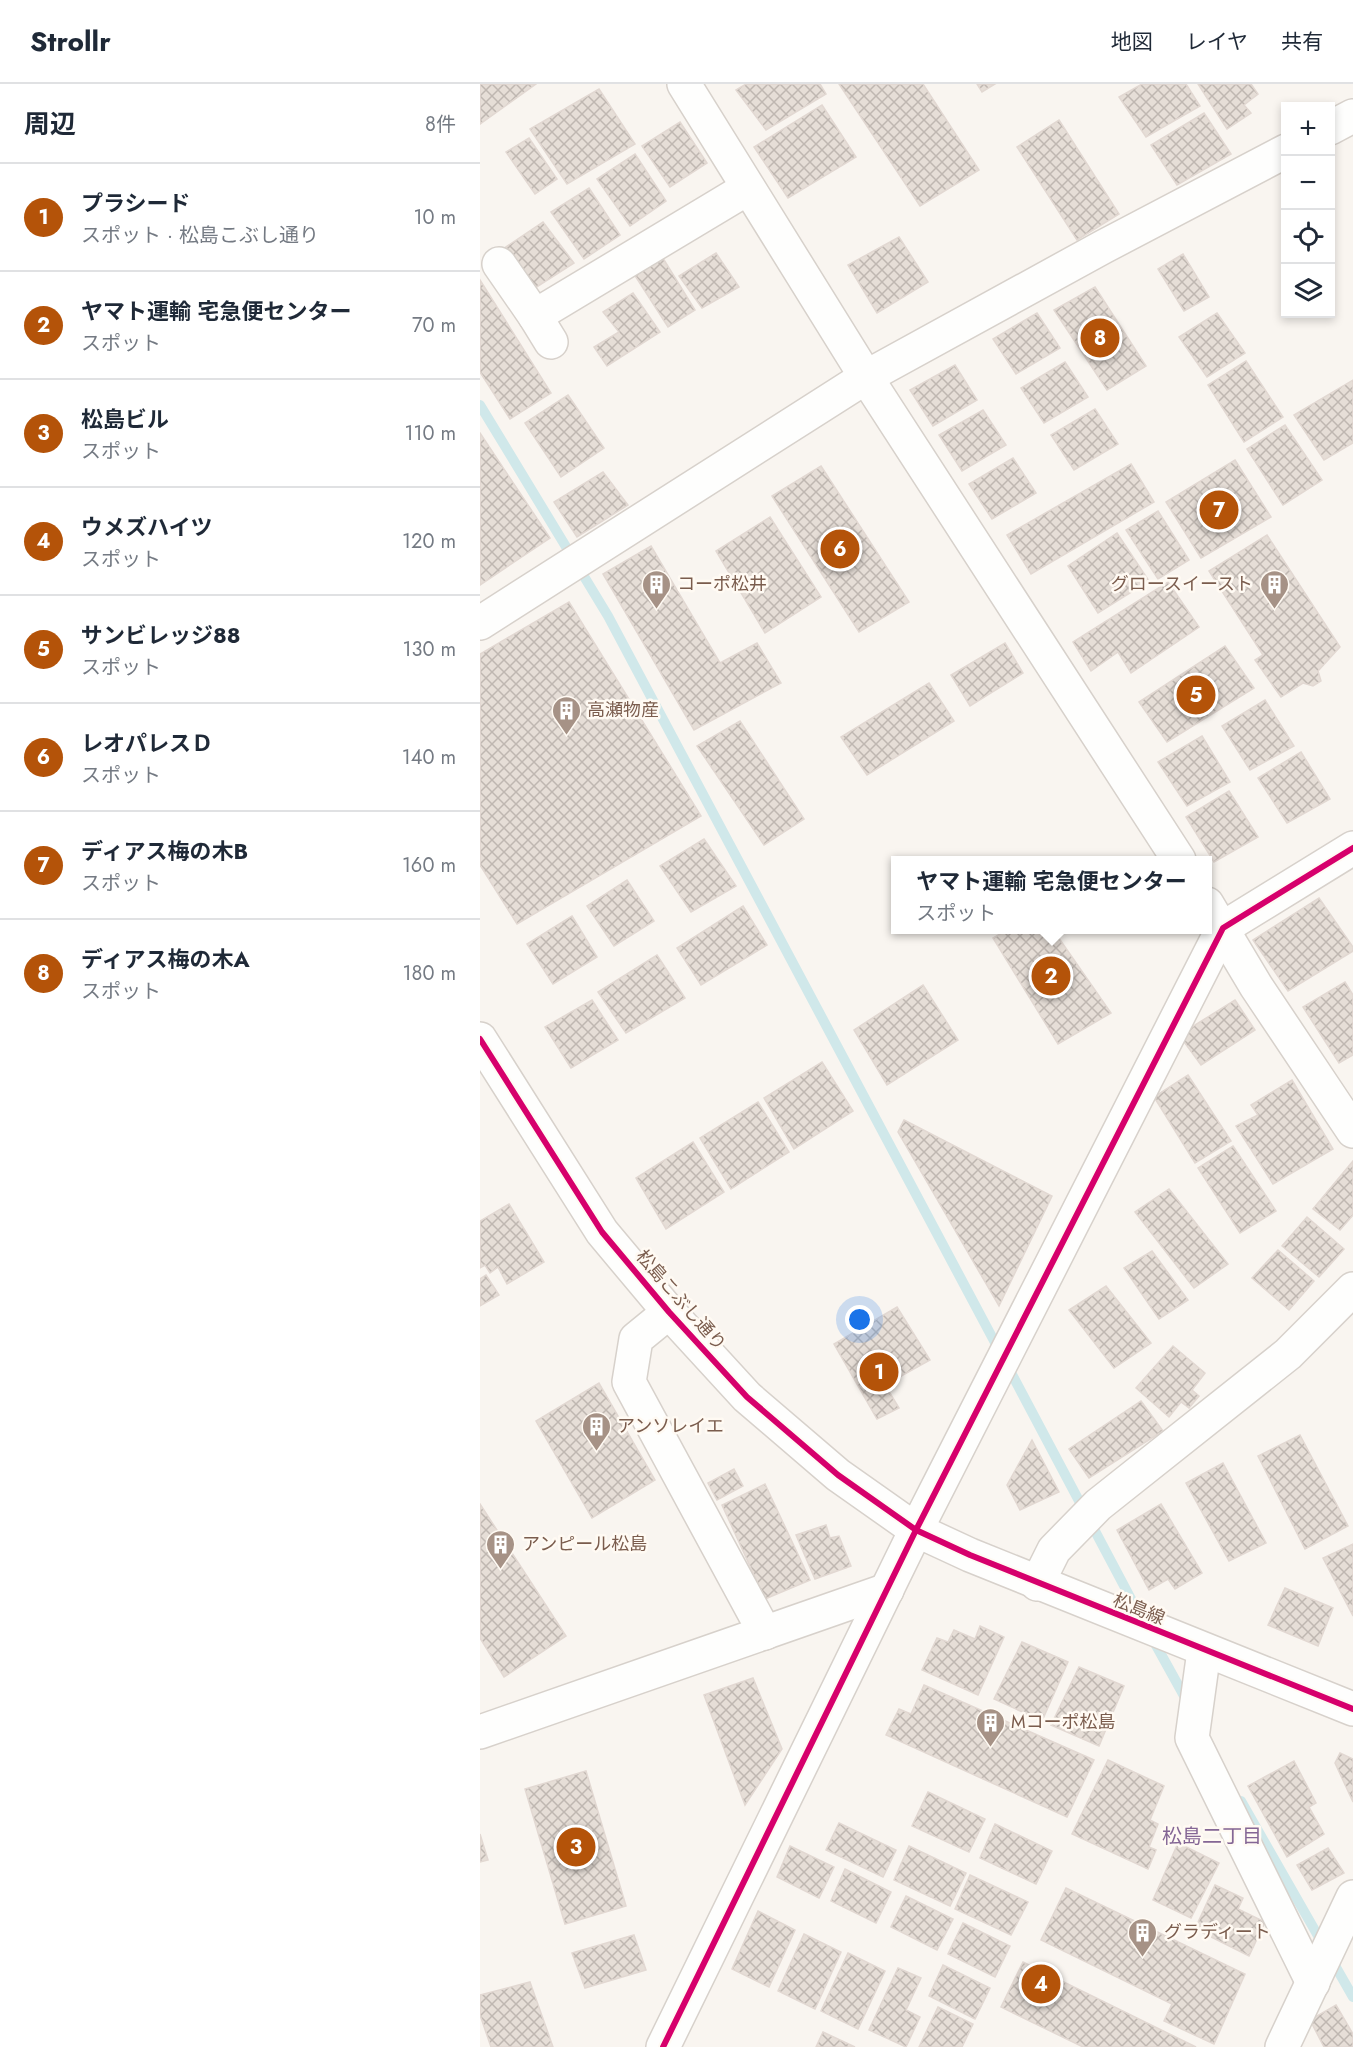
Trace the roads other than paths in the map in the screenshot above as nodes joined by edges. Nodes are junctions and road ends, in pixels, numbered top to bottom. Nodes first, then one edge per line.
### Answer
1 (684, 84) edge
2 (1353, 116) edge
3 (1335, 125) edge
4 (1281, 154) edge
5 (748, 188) junction
6 (499, 264) dead end
7 (866, 377) junction
8 (480, 622) edge
9 (1353, 849) edge
10 (1176, 856) edge
11 (1215, 916) edge
12 (1206, 934) edge
13 (480, 1039) edge
14 (1353, 1131) edge
15 (1353, 1289) edge
16 (669, 1312) junction
17 (916, 1530) junction
18 (1037, 1584) junction
19 (887, 1590) junction
20 (765, 1633) junction
21 (1204, 1651) junction
22 (1353, 1709) edge
23 (480, 1732) edge
24 (1353, 1897) edge
25 (1312, 1983) junction
26 (663, 2047) edge
27 (1282, 2047) edge

1 - 5 street
2 - 3 street
4 - 7 street
5 - 6 street
5 - 7 street
7 - 8 street
7 - 10 street
9 - 11 street
11 - 14 street
12 - 17 street
13 - 16 street, 松島こぶし通り
15 - 18 street
16 - 17 street, 松島こぶし通り
16 - 20 street
17 - 18 street, 松島線
17 - 19 street
18 - 21 street, 松島線
19 - 20 street
19 - 26 street
20 - 23 street
21 - 22 street, 松島線
21 - 25 street
24 - 25 street
25 - 27 street

